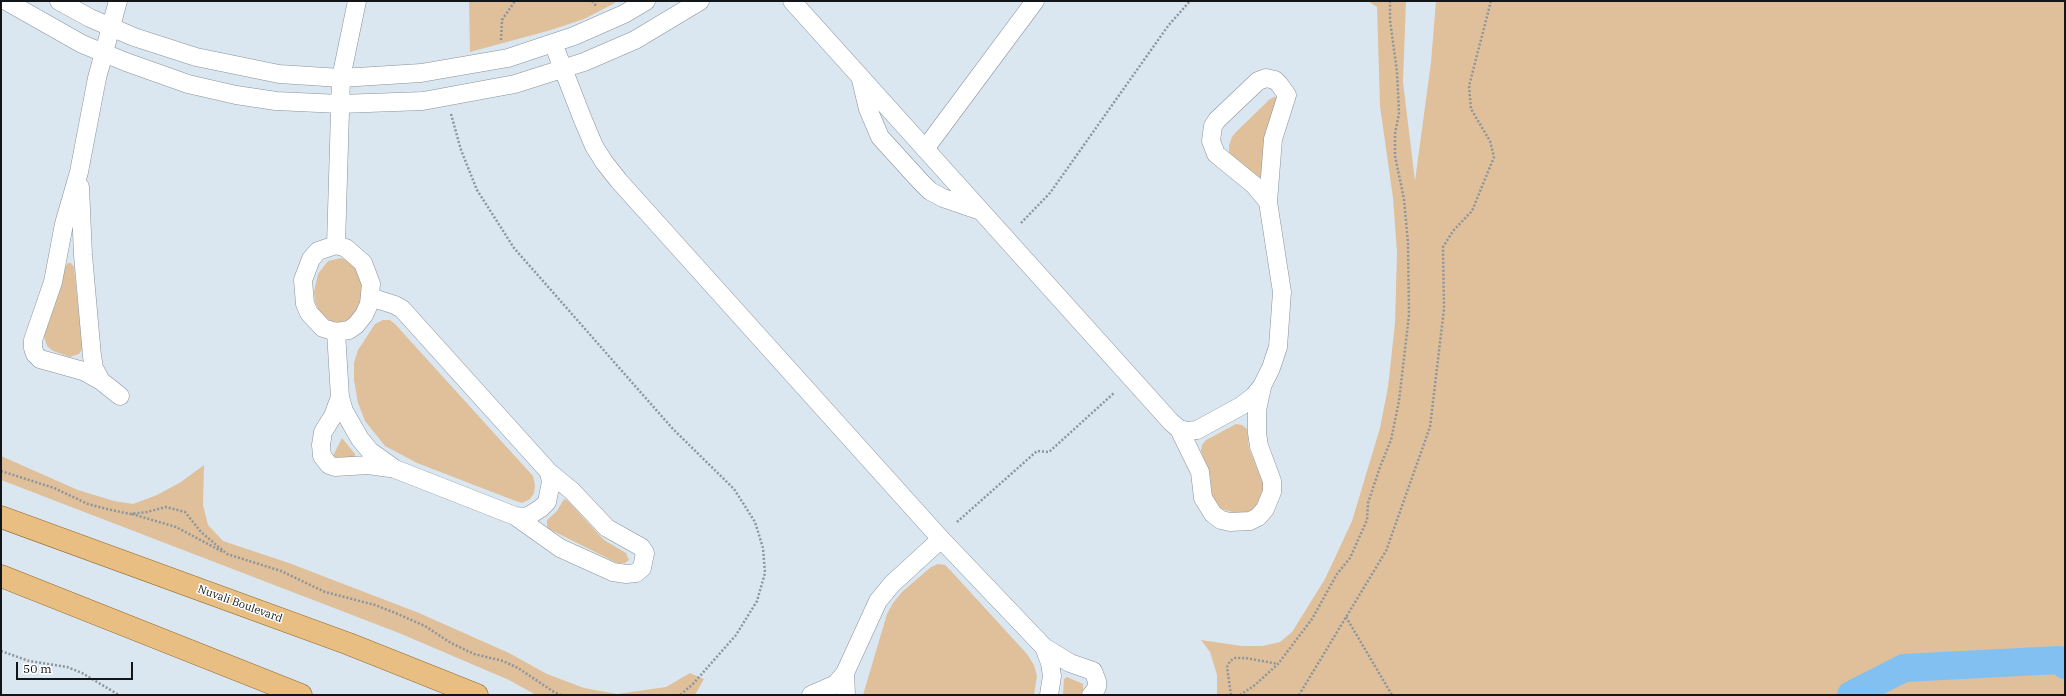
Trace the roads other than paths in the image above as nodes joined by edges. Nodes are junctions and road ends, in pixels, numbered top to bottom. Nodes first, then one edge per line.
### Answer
1 (6, 1) edge
2 (59, 1) edge
3 (118, 1) edge
4 (357, 1) edge
5 (646, 1) edge
6 (700, 1) edge
7 (792, 1) edge
8 (1035, 1) edge
9 (112, 28) junction
10 (553, 43) junction
11 (104, 53) junction
12 (562, 69) junction
13 (860, 77) junction
14 (341, 78) junction
15 (340, 104) junction
16 (925, 149) junction
17 (79, 172) junction
18 (1268, 202) junction
19 (980, 211) junction
20 (336, 245) junction
21 (59, 254) junction
22 (83, 255) junction
23 (370, 297) junction
24 (336, 332) junction
25 (101, 381) junction
26 (1262, 386) junction
27 (120, 396) dead end
28 (340, 396) junction
29 (1179, 429) junction
30 (395, 469) junction
31 (549, 472) junction
32 (515, 516) junction
33 (1, 518) edge
34 (942, 539) junction
35 (1, 576) edge
36 (1044, 647) junction
37 (845, 672) junction
38 (301, 695) edge
39 (477, 695) edge
40 (811, 695) edge
41 (846, 695) edge
42 (1049, 695) edge
43 (1091, 695) edge

1 - 11 street
2 - 9 street
3 - 9 street
4 - 14 street
5 - 10 street
6 - 12 street
7 - 13 street
8 - 16 street
9 - 11 street
9 - 14 street
10 - 12 street
10 - 14 street
11 - 15 street
11 - 17 street
12 - 15 street
12 - 34 street
13 - 16 street
13 - 19 street
14 - 15 street
15 - 20 street
16 - 19 street
17 - 21 street
17 - 22 street
18 - 18 street
18 - 26 street
19 - 29 street
20 - 23 street
20 - 24 street
21 - 22 street
21 - 25 street
22 - 25 street
23 - 24 street
23 - 31 street
24 - 28 street
25 - 27 street
26 - 29 street
26 - 29 street
28 - 30 street
28 - 30 street
30 - 32 street
31 - 32 street
31 - 32 street
33 - 39 main road, Nuvali Boulevard
34 - 36 street
34 - 37 street
35 - 38 main road
36 - 42 street
36 - 43 street
37 - 40 street
37 - 41 street

